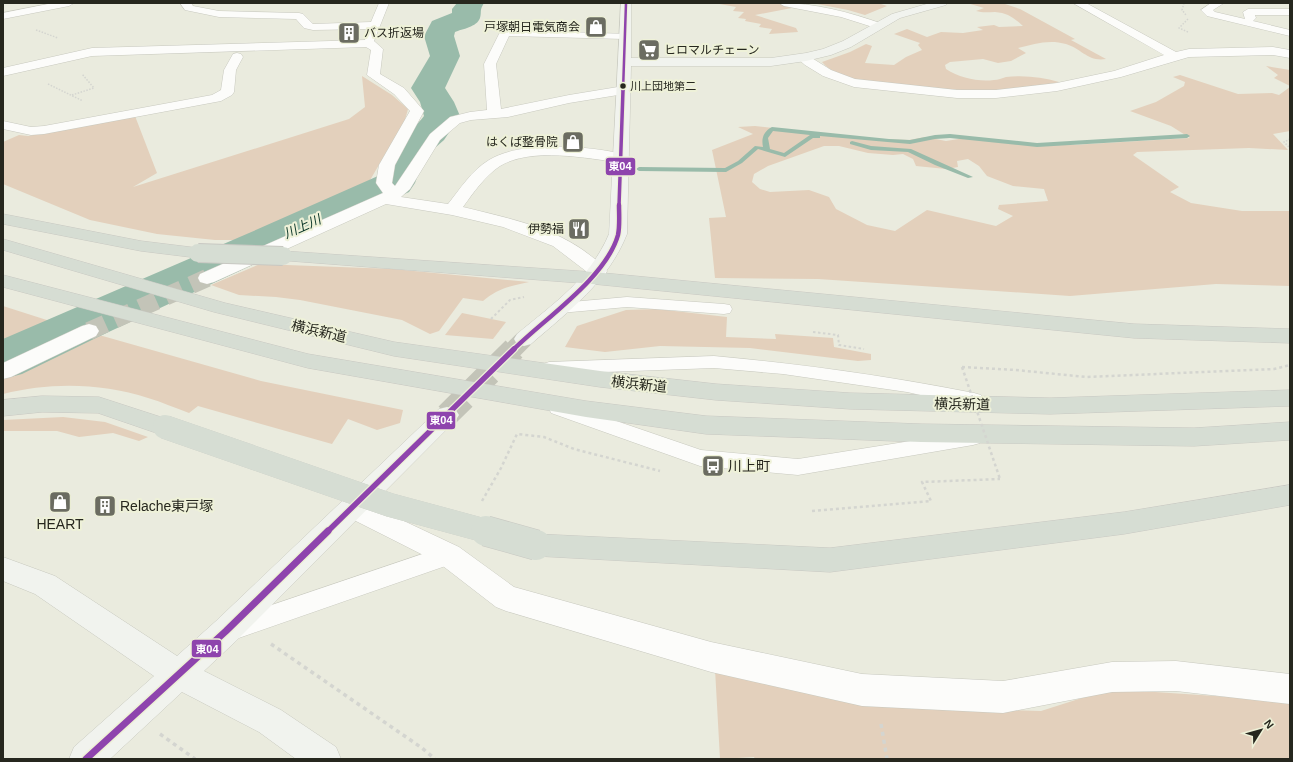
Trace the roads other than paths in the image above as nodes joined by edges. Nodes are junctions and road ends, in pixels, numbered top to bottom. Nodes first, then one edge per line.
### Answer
1 (14, 3) edge
2 (69, 3) edge
3 (185, 3) edge
4 (384, 3) edge
5 (626, 3) edge
6 (784, 3) edge
7 (942, 3) edge
8 (1078, 3) edge
9 (1219, 3) edge
10 (23, 12) junction
11 (1290, 12) edge
12 (3, 16) edge
13 (375, 25) junction
14 (879, 26) junction
15 (1290, 29) edge
16 (1290, 33) edge
17 (625, 36) junction
18 (369, 43) junction
19 (1290, 54) edge
20 (1174, 56) junction
21 (237, 57) dead end
22 (804, 58) junction
23 (625, 62) junction
24 (3, 72) edge
25 (624, 90) junction
26 (494, 114) junction
27 (3, 125) edge
28 (622, 158) junction
29 (388, 192) junction
30 (452, 210) junction
31 (3, 219) edge
32 (3, 244) edge
33 (595, 275) junction
34 (208, 278) tunnel mouth
35 (3, 281) edge
36 (560, 308) junction
37 (724, 309) dead end
38 (89, 331) tunnel mouth
39 (1290, 336) edge
40 (524, 339) tunnel mouth
41 (530, 369) junction
42 (3, 372) edge
43 (1290, 398) edge
44 (534, 400) junction
45 (994, 404) junction
46 (3, 408) edge
47 (447, 415) tunnel mouth
48 (1290, 431) edge
49 (992, 434) junction
50 (1290, 495) edge
51 (353, 508) junction
52 (449, 555) junction
53 (3, 569) edge
54 (226, 631) junction
55 (178, 674) junction
56 (1290, 689) edge
57 (98, 756) edge
58 (324, 759) edge

1 - 10 street
2 - 10 street
3 - 13 street
4 - 13 street
5 - 17 street
6 - 14 street
7 - 14 street
8 - 20 street
9 - 16 street
10 - 12 street
11 - 15 street
13 - 18 street
14 - 22 street
17 - 23 street
17 - 26 street
18 - 24 street
18 - 29 street
19 - 20 street
20 - 22 street
21 - 27 street
22 - 23 street
23 - 25 street
25 - 26 street
25 - 28 street
26 - 29 street
28 - 30 street
28 - 33 street
29 - 30 street
29 - 34 street
30 - 33 street
31 - 33 highway, bridge
32 - 41 highway, 横浜新道
33 - 36 street
33 - 39 highway
35 - 44 highway
36 - 37 lane
36 - 40 street
38 - 42 street
41 - 45 highway, 横浜新道
41 - 45 lane
43 - 45 highway, 横浜新道
44 - 49 highway
44 - 49 lane
46 - 50 highway, bridge
47 - 51 street
48 - 49 highway
51 - 52 street
51 - 54 street
52 - 54 lane
52 - 56 street
53 - 55 street
54 - 55 street
55 - 57 street
55 - 58 street

